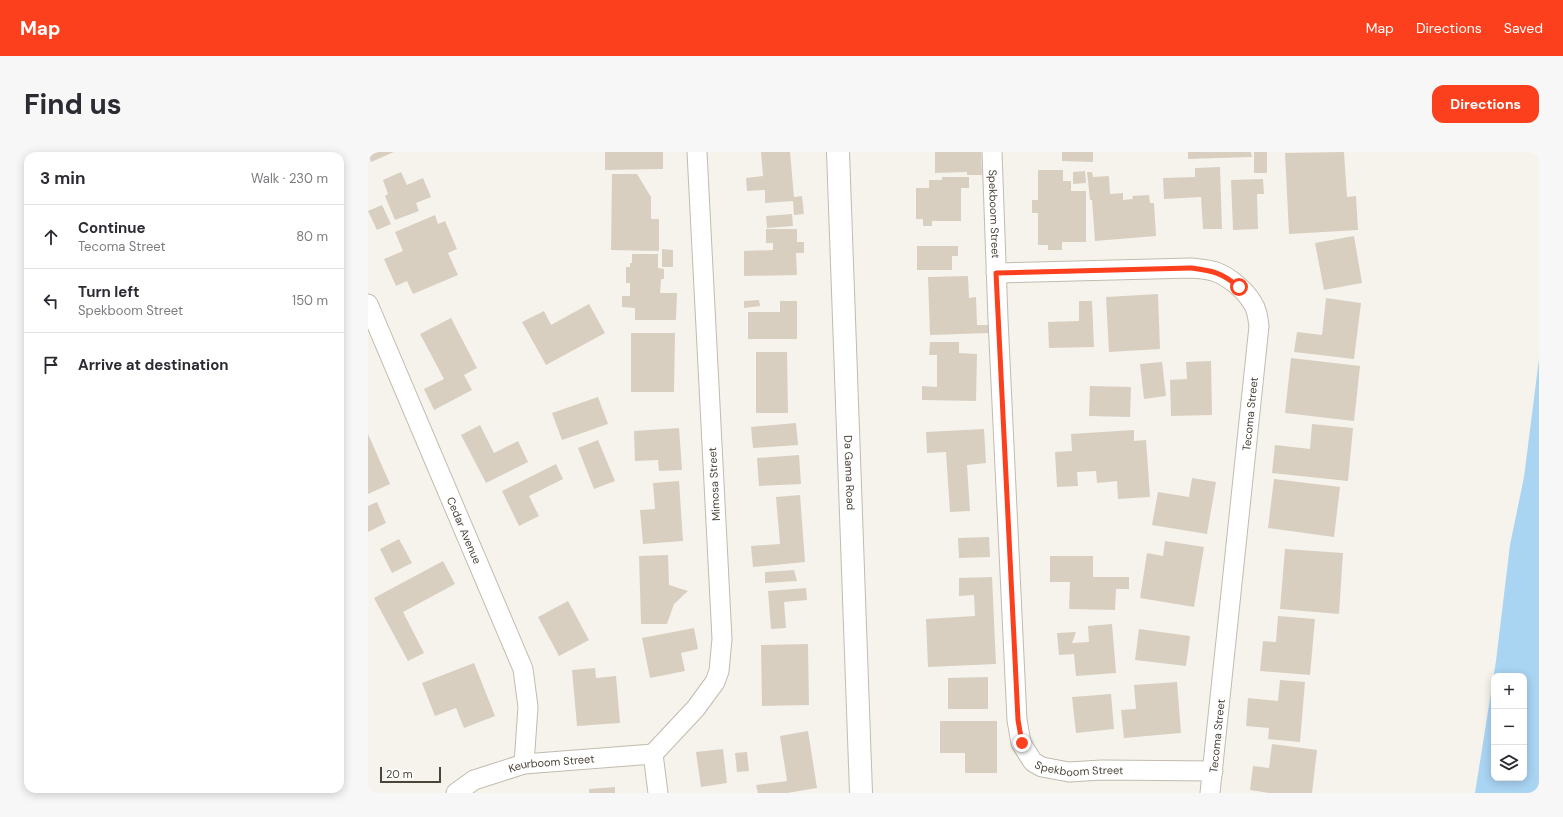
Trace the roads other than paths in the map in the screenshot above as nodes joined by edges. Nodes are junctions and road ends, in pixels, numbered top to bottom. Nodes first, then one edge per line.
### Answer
1 (697, 152) edge
2 (838, 152) edge
3 (992, 152) edge
4 (996, 273) junction
5 (368, 304) edge
6 (653, 754) junction
7 (524, 764) junction
8 (1213, 771) junction
9 (456, 793) edge
10 (658, 793) edge
11 (862, 793) edge
12 (1210, 793) edge

1 - 6 street, Mimosa Street
2 - 11 street, Da Gama Road
3 - 4 street, Spekboom Street
4 - 8 street, Spekboom Street
4 - 8 street, Tecoma Street
5 - 7 street, Cedar Avenue
6 - 7 street, Keurboom Street
6 - 10 street
7 - 9 street, Keurboom Street
8 - 12 street, Tecoma Street

